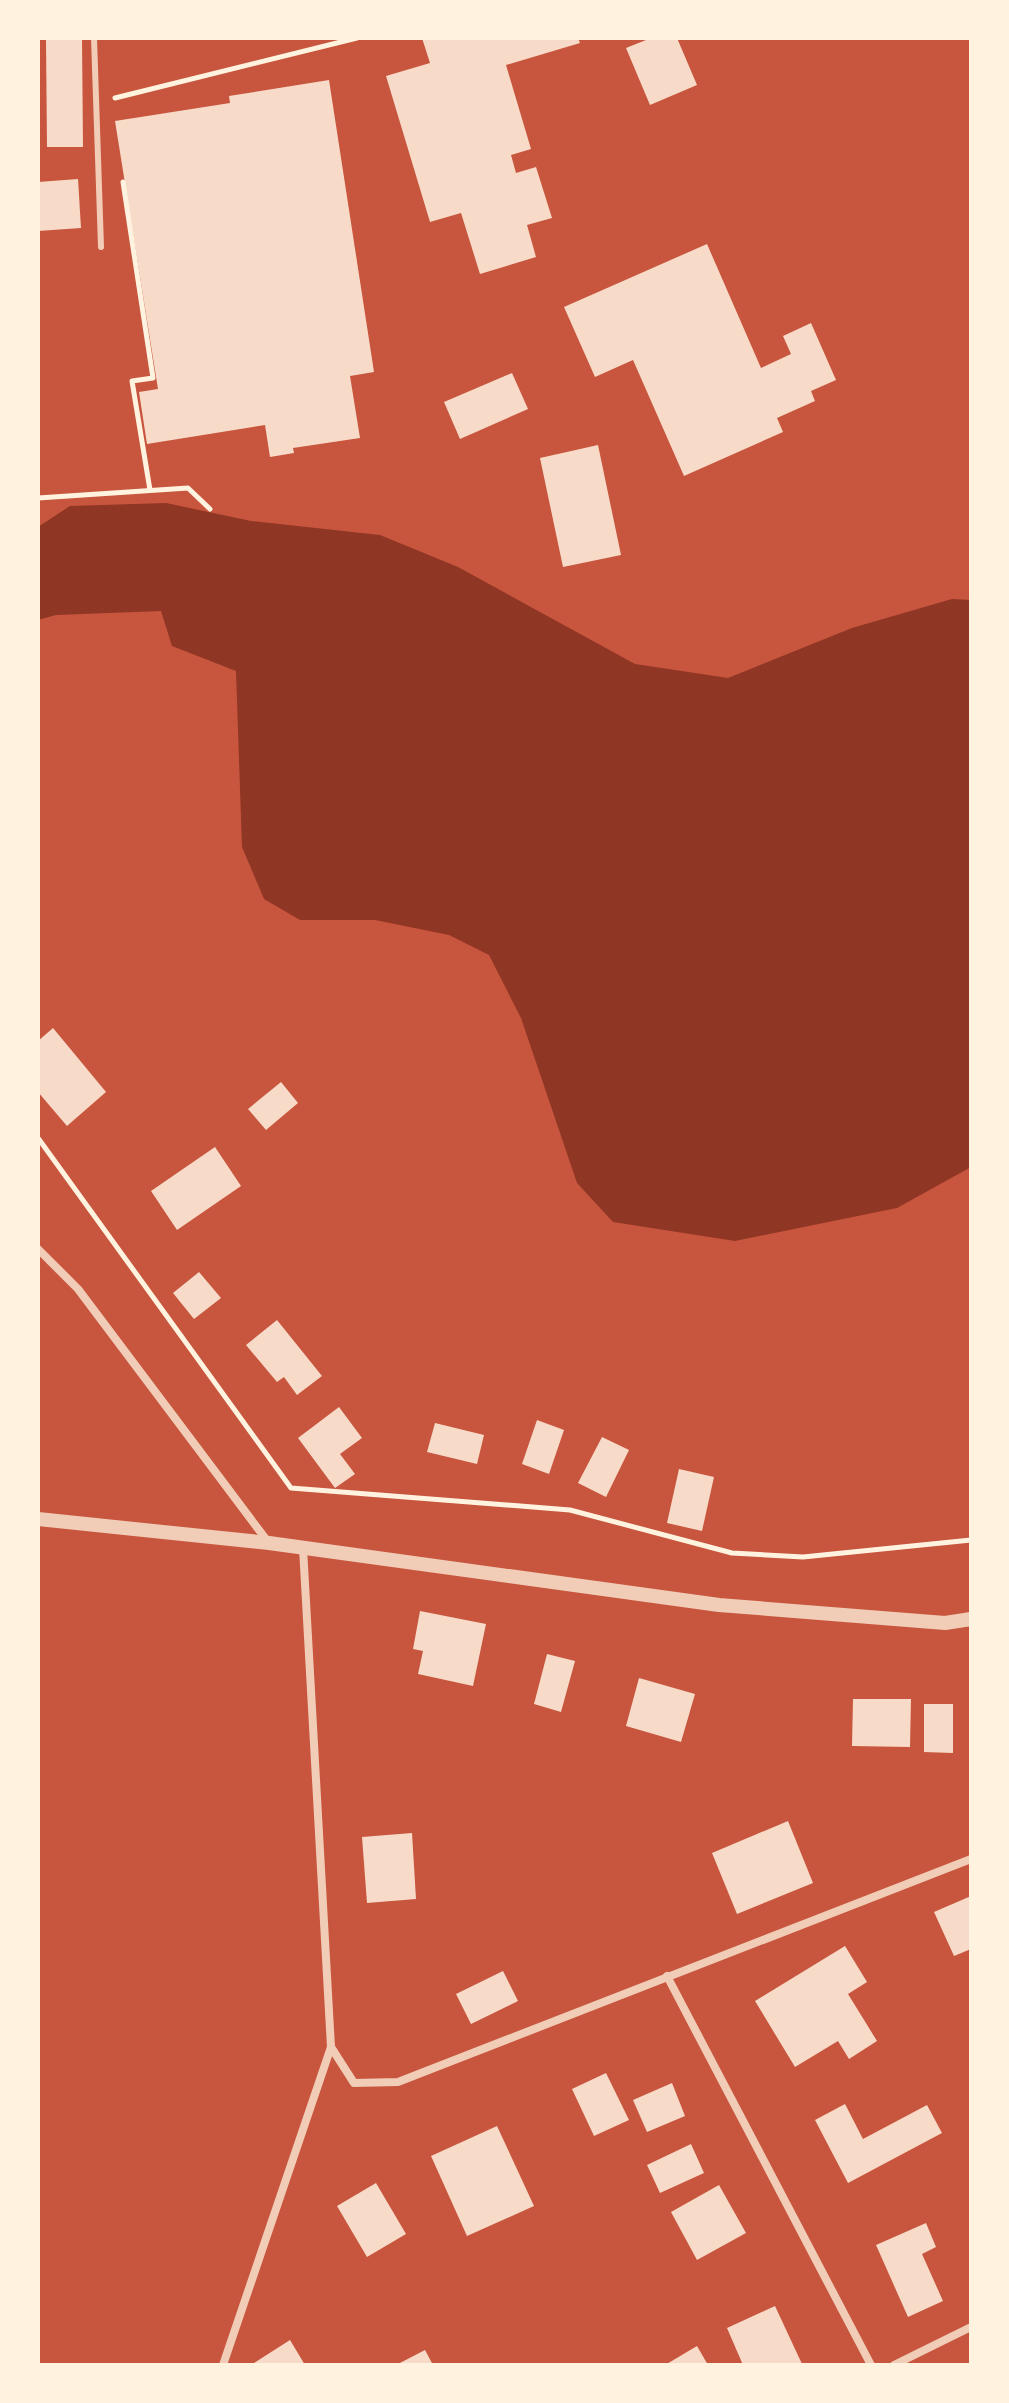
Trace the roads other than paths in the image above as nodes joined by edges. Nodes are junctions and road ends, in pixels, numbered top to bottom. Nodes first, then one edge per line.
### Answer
1 (94, 38) edge
2 (101, 247) dead end
3 (38, 1249) edge
4 (38, 1519) edge
5 (269, 1543) junction
6 (303, 1548) junction
7 (971, 1619) edge
8 (971, 1859) edge
9 (667, 1976) junction
10 (331, 2047) junction
11 (971, 2327) edge
12 (223, 2365) edge
13 (871, 2365) edge
14 (894, 2365) edge

1 - 2 lane
3 - 5 street
4 - 5 street
5 - 6 street
6 - 7 street
6 - 10 street
8 - 9 street
9 - 10 street
9 - 13 street
10 - 12 street
11 - 14 street

